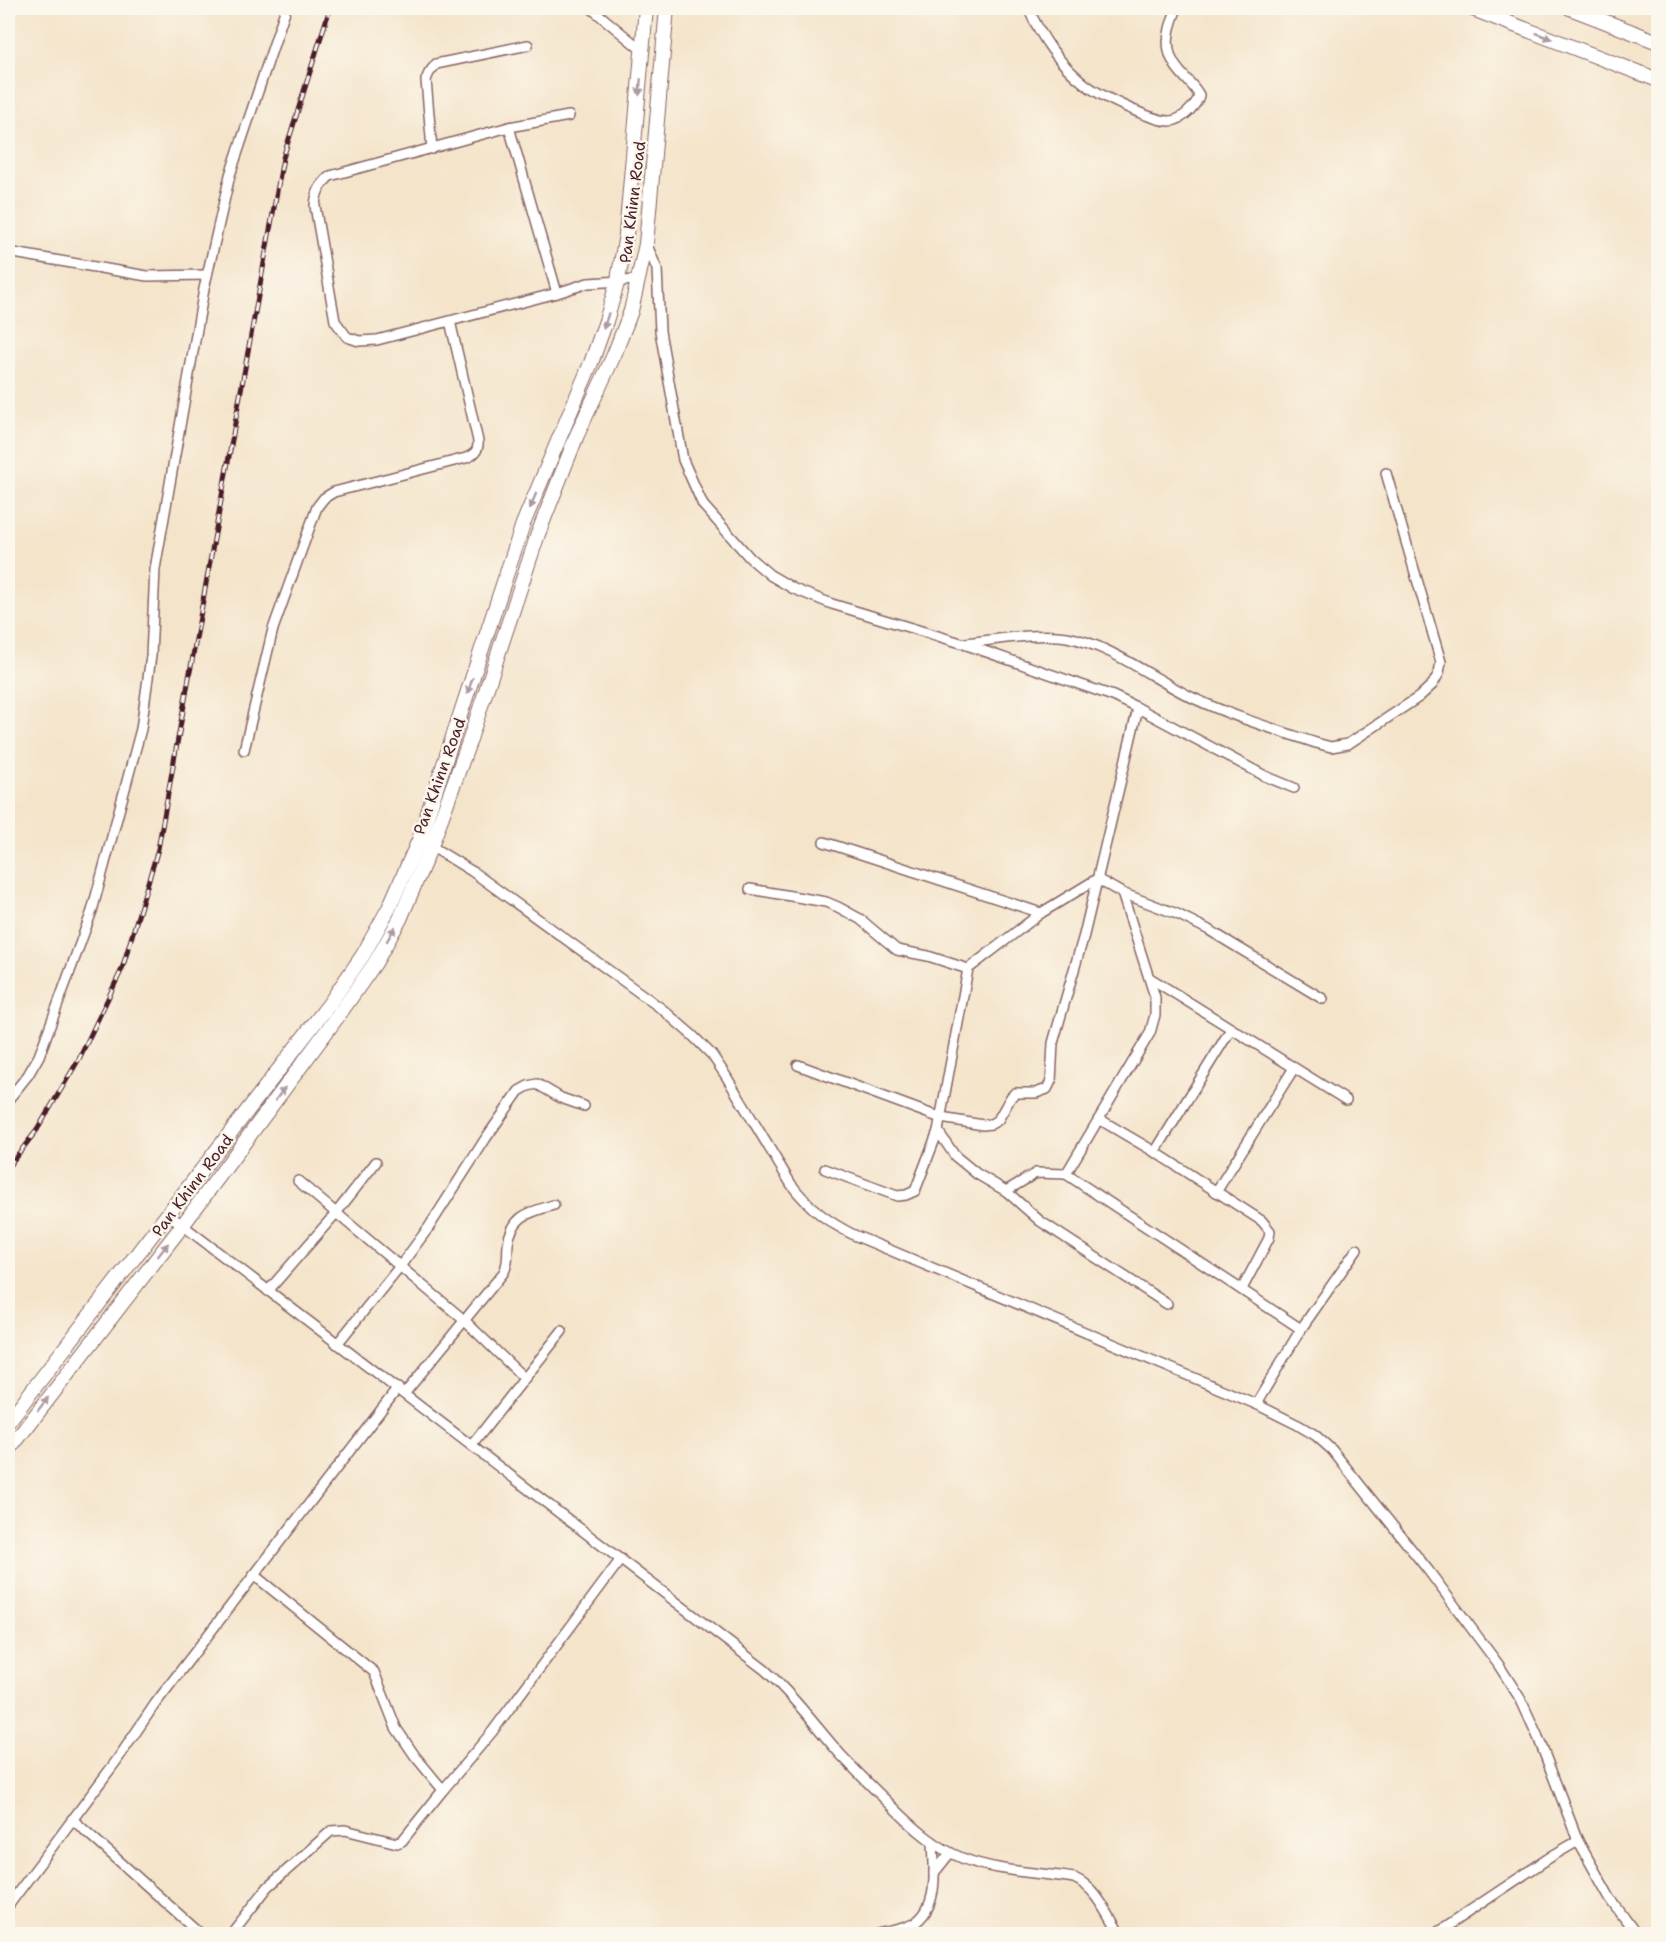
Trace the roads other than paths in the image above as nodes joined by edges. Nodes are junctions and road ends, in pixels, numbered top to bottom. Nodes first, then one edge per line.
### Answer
1 (286, 8) edge
2 (591, 8) edge
3 (646, 8) edge
4 (667, 8) edge
5 (1028, 8) edge
6 (1177, 8) edge
7 (1470, 8) edge
8 (1570, 8) edge
9 (1659, 42) edge
10 (528, 45) dead end
11 (643, 51) junction
12 (1659, 80) edge
13 (569, 116) dead end
14 (509, 127) junction
15 (432, 149) junction
16 (646, 244) junction
17 (8, 252) edge
18 (207, 275) junction
19 (618, 280) junction
20 (638, 280) junction
21 (556, 293) junction
22 (450, 321) junction
23 (1386, 473) dead end
24 (961, 643) junction
25 (1138, 708) junction
26 (244, 750) dead end
27 (1294, 788) dead end
28 (824, 842) dead end
29 (425, 843) junction
30 (1097, 879) junction
31 (750, 890) dead end
32 (1122, 893) junction
33 (1041, 913) junction
34 (968, 969) junction
35 (1150, 978) junction
36 (1323, 999) dead end
37 (1231, 1029) junction
38 (798, 1065) dead end
39 (1294, 1068) junction
40 (8, 1100) edge
41 (1346, 1100) dead end
42 (584, 1106) dead end
43 (941, 1118) junction
44 (1099, 1119) junction
45 (938, 1131) junction
46 (1155, 1152) junction
47 (376, 1162) dead end
48 (825, 1169) dead end
49 (1066, 1174) junction
50 (298, 1181) dead end
51 (1006, 1191) junction
52 (1216, 1192) junction
53 (554, 1205) dead end
54 (337, 1212) junction
55 (168, 1214) junction
56 (182, 1226) junction
57 (1357, 1249) dead end
58 (401, 1265) junction
59 (1242, 1289) junction
60 (268, 1291) junction
61 (1167, 1304) dead end
62 (464, 1320) junction
63 (1301, 1329) junction
64 (562, 1331) dead end
65 (337, 1344) junction
66 (524, 1378) junction
67 (401, 1391) junction
68 (1256, 1404) junction
69 (8, 1422) edge
70 (472, 1445) junction
71 (8, 1450) edge
72 (621, 1559) junction
73 (254, 1575) junction
74 (443, 1790) junction
75 (72, 1820) junction
76 (1578, 1841) junction
77 (933, 1842) junction
78 (950, 1852) junction
79 (934, 1873) junction
80 (8, 1906) edge
81 (201, 1935) edge
82 (231, 1935) edge
83 (877, 1935) edge
84 (1120, 1935) edge
85 (1435, 1935) edge
86 (1636, 1935) edge

1 - 18 street
2 - 11 street
3 - 11 main road, Pan Khinn Road
4 - 16 main road, Pan Khinn Road
5 - 6 street
7 -> 12 main road
8 - 9 main road
10 - 15 street
11 -> 19 main road, Pan Khinn Road
13 - 14 street
14 - 15 street
14 - 21 street
15 - 22 street
16 - 20 main road, Pan Khinn Road
16 - 24 street
17 - 18 street
18 - 40 street
19 - 20 street
19 - 21 street
19 -> 29 main road, Pan Khinn Road
20 - 29 main road, Pan Khinn Road
21 - 22 street
22 - 26 street
23 - 24 street
24 - 25 street
25 - 27 street
25 - 30 street
28 - 33 street
29 - 55 main road, Pan Khinn Road
56 -> 29 main road, Pan Khinn Road
29 - 68 street
30 - 32 street
30 - 33 street
30 - 43 street
31 - 34 street
32 - 35 street
32 - 36 street
33 - 34 street
34 - 43 street
35 - 37 street
35 - 44 street
37 - 39 street
37 - 46 street
38 - 43 street
39 - 41 street
39 - 52 street
42 - 58 street
43 - 45 street
44 - 46 street
44 - 49 street
45 - 48 street
45 - 51 street
46 - 52 street
47 - 54 street
49 - 51 street
49 - 59 street
50 - 54 street
51 - 61 street
52 - 59 street
53 - 62 street
54 - 58 street
54 - 60 street
55 - 56 street
55 - 69 main road, Pan Khinn Road
56 - 60 street
71 -> 56 main road, Pan Khinn Road
57 - 63 street
58 - 62 street
58 - 65 street
59 - 63 street
60 - 65 street
62 - 66 street
62 - 67 street
63 - 68 street
64 - 66 street
65 - 67 street
66 - 70 street
67 - 70 street
67 - 73 street
68 - 76 street
70 - 72 street
72 - 74 street
72 - 77 street
73 - 74 street
73 - 75 street
74 - 82 street
75 - 80 street
75 - 81 street
76 - 85 street
76 - 86 street
77 - 78 street
77 - 79 street
78 - 79 street
78 - 84 street
79 - 83 street

